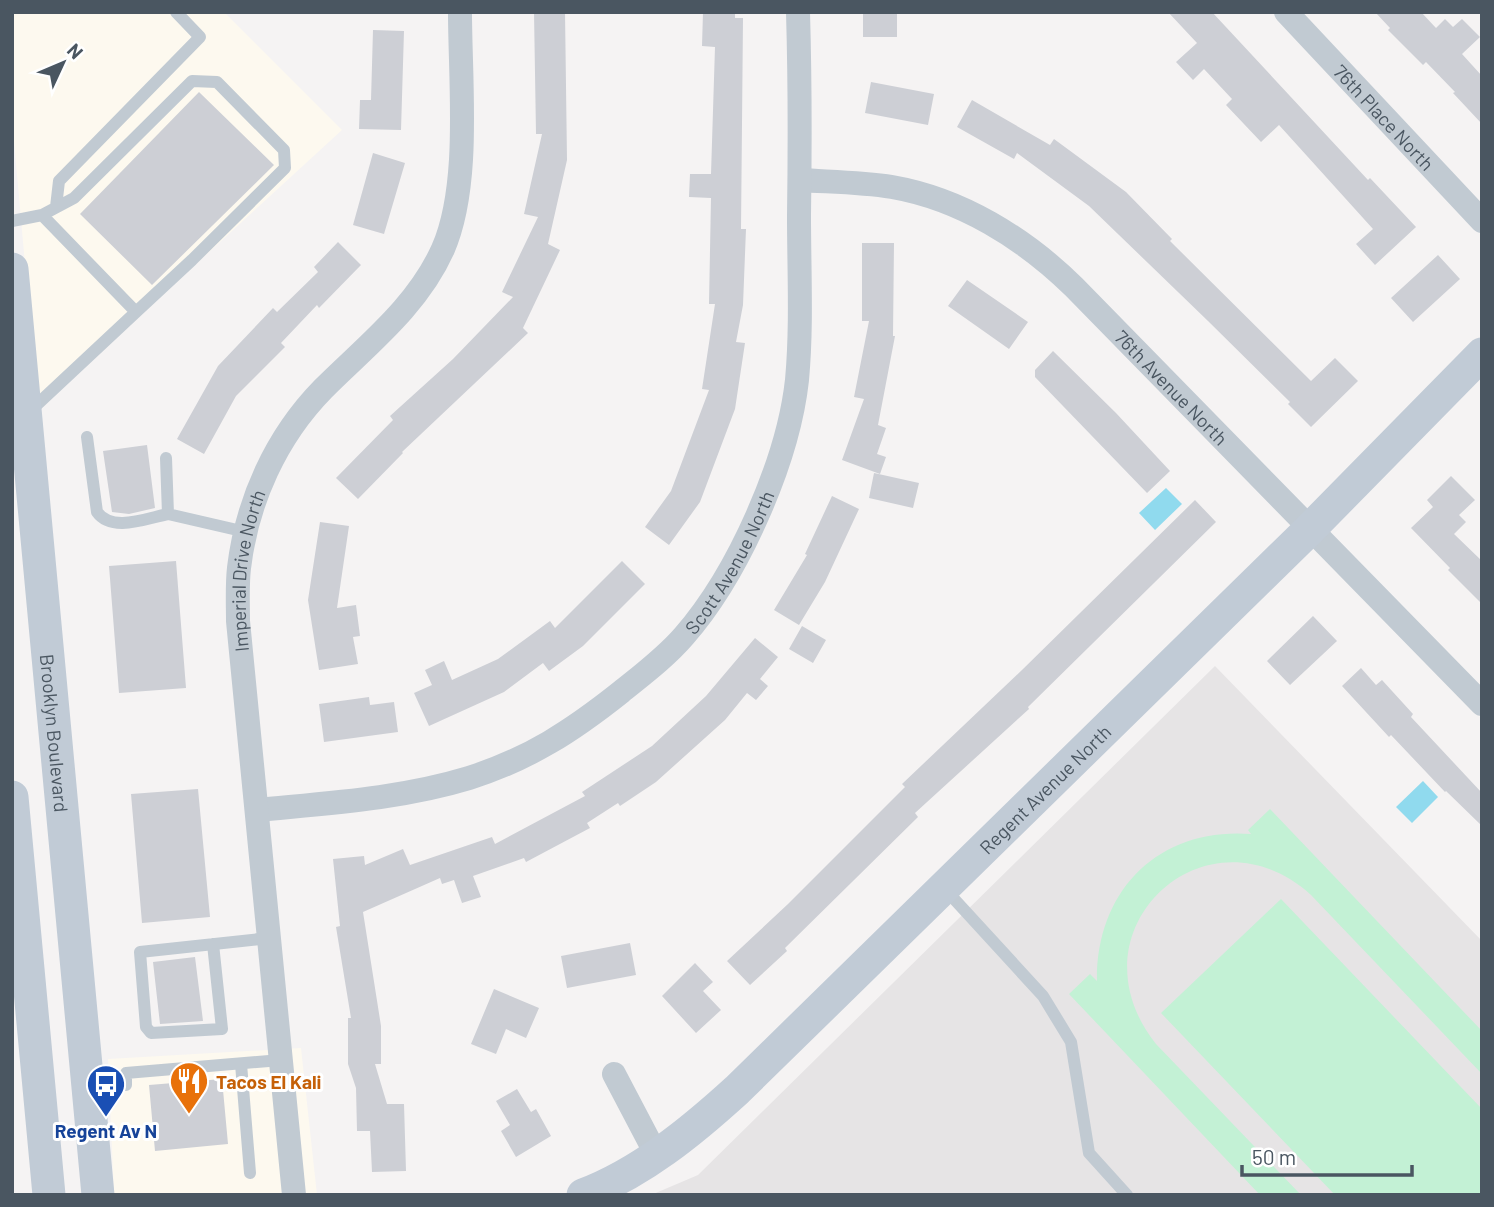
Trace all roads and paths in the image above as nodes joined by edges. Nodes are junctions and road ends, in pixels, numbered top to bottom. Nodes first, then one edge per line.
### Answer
1 (176, 12) edge
2 (460, 12) edge
3 (798, 12) edge
4 (1286, 12) edge
5 (800, 180) junction
6 (56, 207) junction
7 (42, 215) junction
8 (12, 221) edge
9 (1482, 221) edge
10 (12, 269) edge
11 (136, 312) junction
12 (1482, 354) edge
13 (26, 415) junction
14 (87, 437) dead end
15 (166, 458) dead end
16 (168, 514) junction
17 (1310, 529) junction
18 (246, 532) junction
19 (1482, 704) edge
20 (12, 797) edge
21 (257, 810) junction
22 (944, 888) junction
23 (269, 937) junction
24 (213, 944) junction
25 (281, 1060) junction
26 (241, 1064) junction
27 (614, 1074) dead end
28 (127, 1085) dead end
29 (656, 1154) junction
30 (250, 1173) dead end
31 (49, 1195) edge
32 (98, 1195) edge
33 (294, 1195) edge
34 (583, 1195) edge
35 (1127, 1195) edge

1 - 6 lane
2 - 18 street, Imperial Drive North
3 - 5 street, Scott Avenue North
4 - 9 street, 76th Place North
5 - 17 street, 76th Avenue North
5 - 21 street, Scott Avenue North
6 - 7 lane
6 - 11 lane
7 - 8 lane
7 - 11 lane
10 - 13 main road, Brooklyn Boulevard
11 - 13 lane
12 - 17 main road, Regent Avenue North
13 - 32 main road, Brooklyn Boulevard
14 - 16 lane
15 - 16 lane
16 - 18 lane
17 - 19 street, 76th Avenue North
17 - 22 main road, Regent Avenue North
18 - 21 street, Imperial Drive North
20 - 31 main road
21 - 23 street, Imperial Drive North
22 - 29 main road, Regent Avenue North
22 - 35 lane
23 - 24 lane
23 - 25 street, Imperial Drive North
24 - 24 lane
25 - 26 lane
25 - 33 street, Imperial Drive North
26 - 28 lane
26 - 30 lane
27 - 29 street
29 - 34 main road, Regent Avenue North

